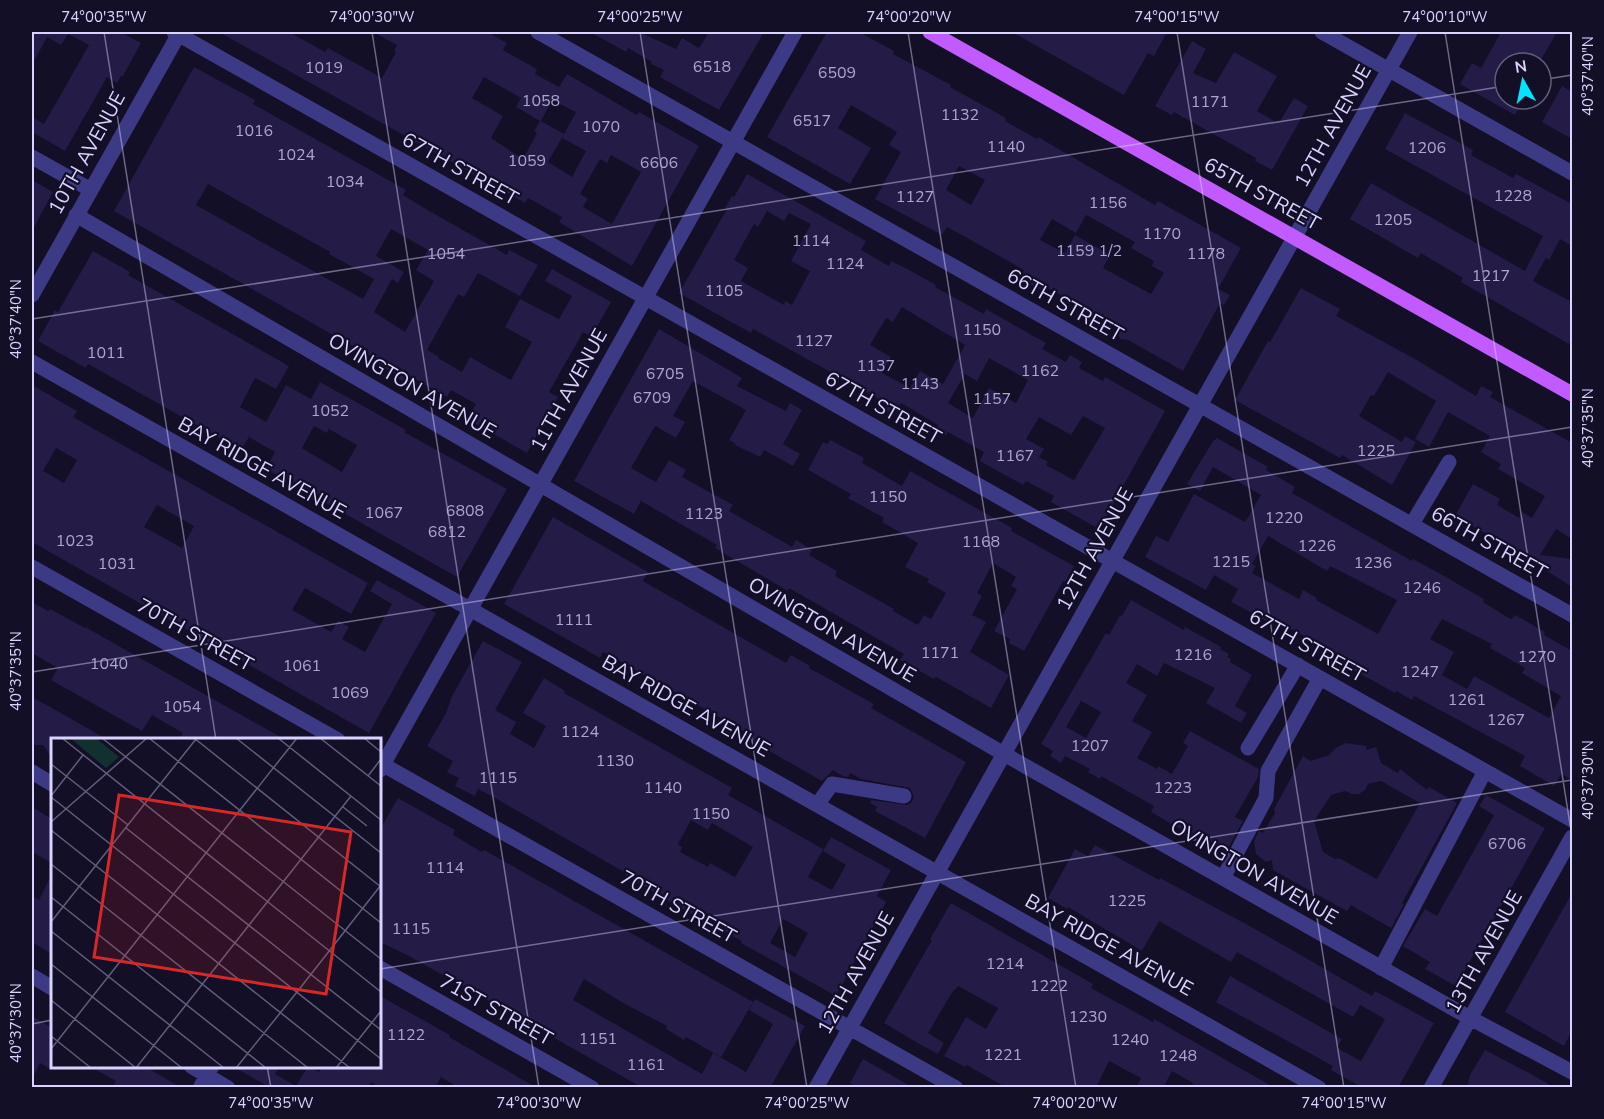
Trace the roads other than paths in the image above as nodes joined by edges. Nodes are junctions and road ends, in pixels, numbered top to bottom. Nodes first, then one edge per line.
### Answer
1 (177, 32) edge
2 (538, 32) edge
3 (795, 32) edge
4 (930, 32) edge
5 (1322, 32) edge
6 (1410, 32) edge
7 (1389, 69) junction
8 (733, 142) junction
9 (32, 157) edge
10 (1572, 173) edge
11 (91, 190) junction
12 (76, 215) junction
13 (1295, 237) junction
14 (32, 295) edge
15 (645, 297) junction
16 (32, 362) edge
17 (1572, 394) edge
18 (1200, 405) junction
19 (1449, 462) dead end
20 (540, 484) junction
21 (1412, 524) junction
22 (1113, 561) junction
23 (32, 567) edge
24 (470, 609) junction
25 (1572, 615) edge
26 (1298, 665) junction
27 (1320, 678) junction
28 (334, 738) edge
29 (1248, 748) dead end
30 (1004, 754) junction
31 (381, 764) edge
32 (381, 767) edge
33 (1485, 771) junction
34 (32, 772) edge
35 (51, 783) edge
36 (904, 796) dead end
37 (818, 805) junction
38 (1572, 820) edge
39 (1572, 837) edge
40 (937, 872) junction
41 (1223, 879) junction
42 (1381, 968) junction
43 (381, 969) edge
44 (32, 976) edge
45 (51, 987) edge
46 (1470, 1018) junction
47 (849, 1028) junction
48 (1572, 1072) edge
49 (206, 1076) edge
50 (228, 1088) edge
51 (592, 1088) edge
52 (816, 1088) edge
53 (956, 1088) edge
54 (1319, 1088) edge
55 (1431, 1088) edge

1 - 11 street, 10TH AVENUE
1 - 15 street, 67TH STREET
2 - 8 street, 66TH STREET
3 - 8 street, 11TH AVENUE
4 - 13 main road, 65TH STREET
5 - 7 street
6 - 7 street, 12TH AVENUE
7 - 10 street
7 - 13 street, 12TH AVENUE
8 - 15 street, 11TH AVENUE
8 - 18 street, 66TH STREET
9 - 11 street
11 - 12 street, 10TH AVENUE
12 - 14 street, 10TH AVENUE
12 - 20 street, OVINGTON AVENUE
13 - 17 main road, 65TH STREET
13 - 18 street, 12TH AVENUE
15 - 20 street, 11TH AVENUE
15 - 22 street, 67TH STREET
16 - 24 street, BAY RIDGE AVENUE
18 - 21 street, 66TH STREET
18 - 22 street, 12TH AVENUE
19 - 21 street
20 - 24 street, 11TH AVENUE
20 - 30 street, OVINGTON AVENUE
21 - 25 street, 66TH STREET
22 - 26 street, 67TH STREET
22 - 30 street, 12TH AVENUE
23 - 28 street, 70TH STREET
24 - 31 street, 11TH AVENUE
24 - 37 street, BAY RIDGE AVENUE
26 - 27 street, 67TH STREET
26 - 29 street
27 - 33 street, 67TH STREET
27 - 41 street
30 - 40 street, 12TH AVENUE
30 - 41 street, OVINGTON AVENUE
32 - 47 street, 70TH STREET
33 - 38 street, 67TH STREET
33 - 42 street
34 - 35 street
36 - 37 street
37 - 40 street, BAY RIDGE AVENUE
39 - 46 street, 13TH AVENUE
40 - 47 street, 12TH AVENUE
40 - 54 street, BAY RIDGE AVENUE
41 - 42 street, OVINGTON AVENUE
42 - 46 street, OVINGTON AVENUE
43 - 51 street, 71ST STREET
44 - 45 street
46 - 48 street, OVINGTON AVENUE
46 - 55 street, 13TH AVENUE
47 - 52 street, 12TH AVENUE
47 - 53 street, 70TH STREET
49 - 50 street

